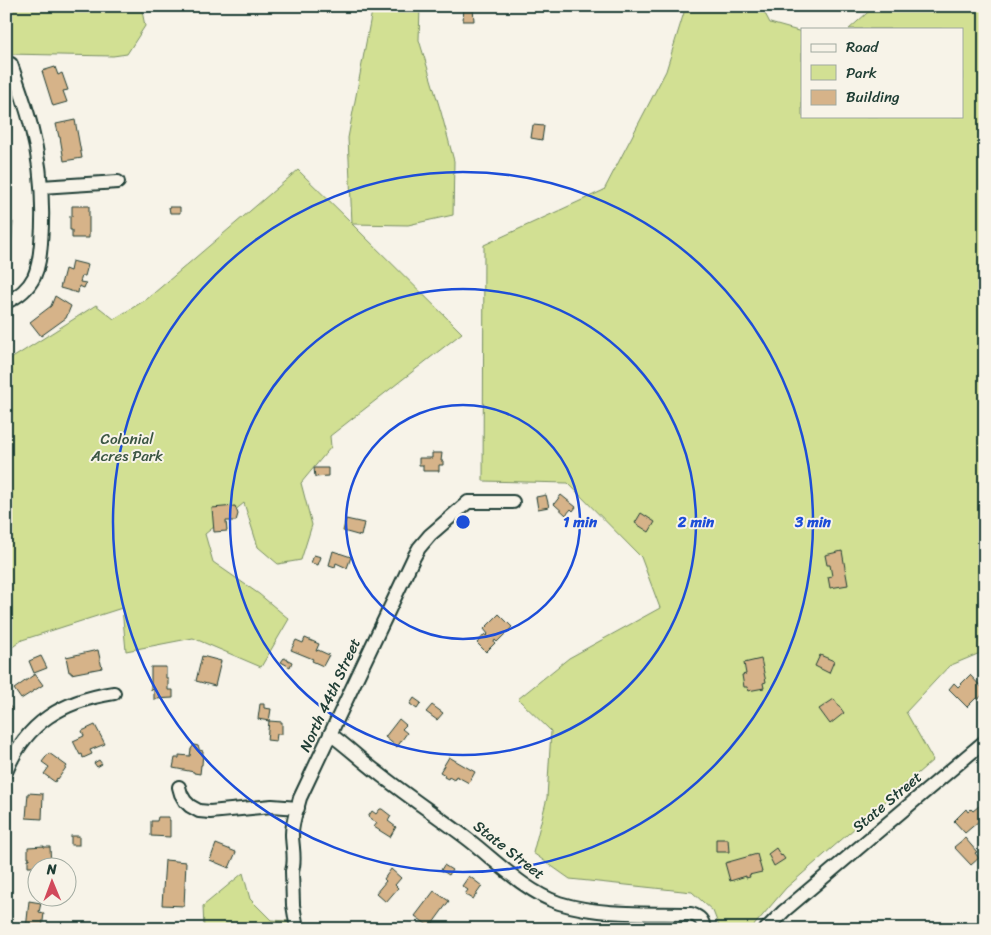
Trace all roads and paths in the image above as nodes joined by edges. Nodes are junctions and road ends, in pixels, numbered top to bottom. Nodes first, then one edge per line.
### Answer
1 (11, 64) dead end
2 (118, 182) dead end
3 (41, 187) junction
4 (6, 302) edge
5 (513, 502) dead end
6 (114, 693) dead end
7 (330, 734) junction
8 (985, 741) edge
9 (6, 772) edge
10 (180, 787) dead end
11 (298, 808) junction
12 (297, 929) edge
13 (704, 929) edge
14 (766, 929) edge

1 - 3 street
2 - 3 street
3 - 4 street
5 - 7 street, North 44th Street
6 - 9 street
7 - 11 street, North 44th Street
7 - 13 street, State Street
8 - 14 street, State Street
10 - 11 street
11 - 12 street, North 44th Street

